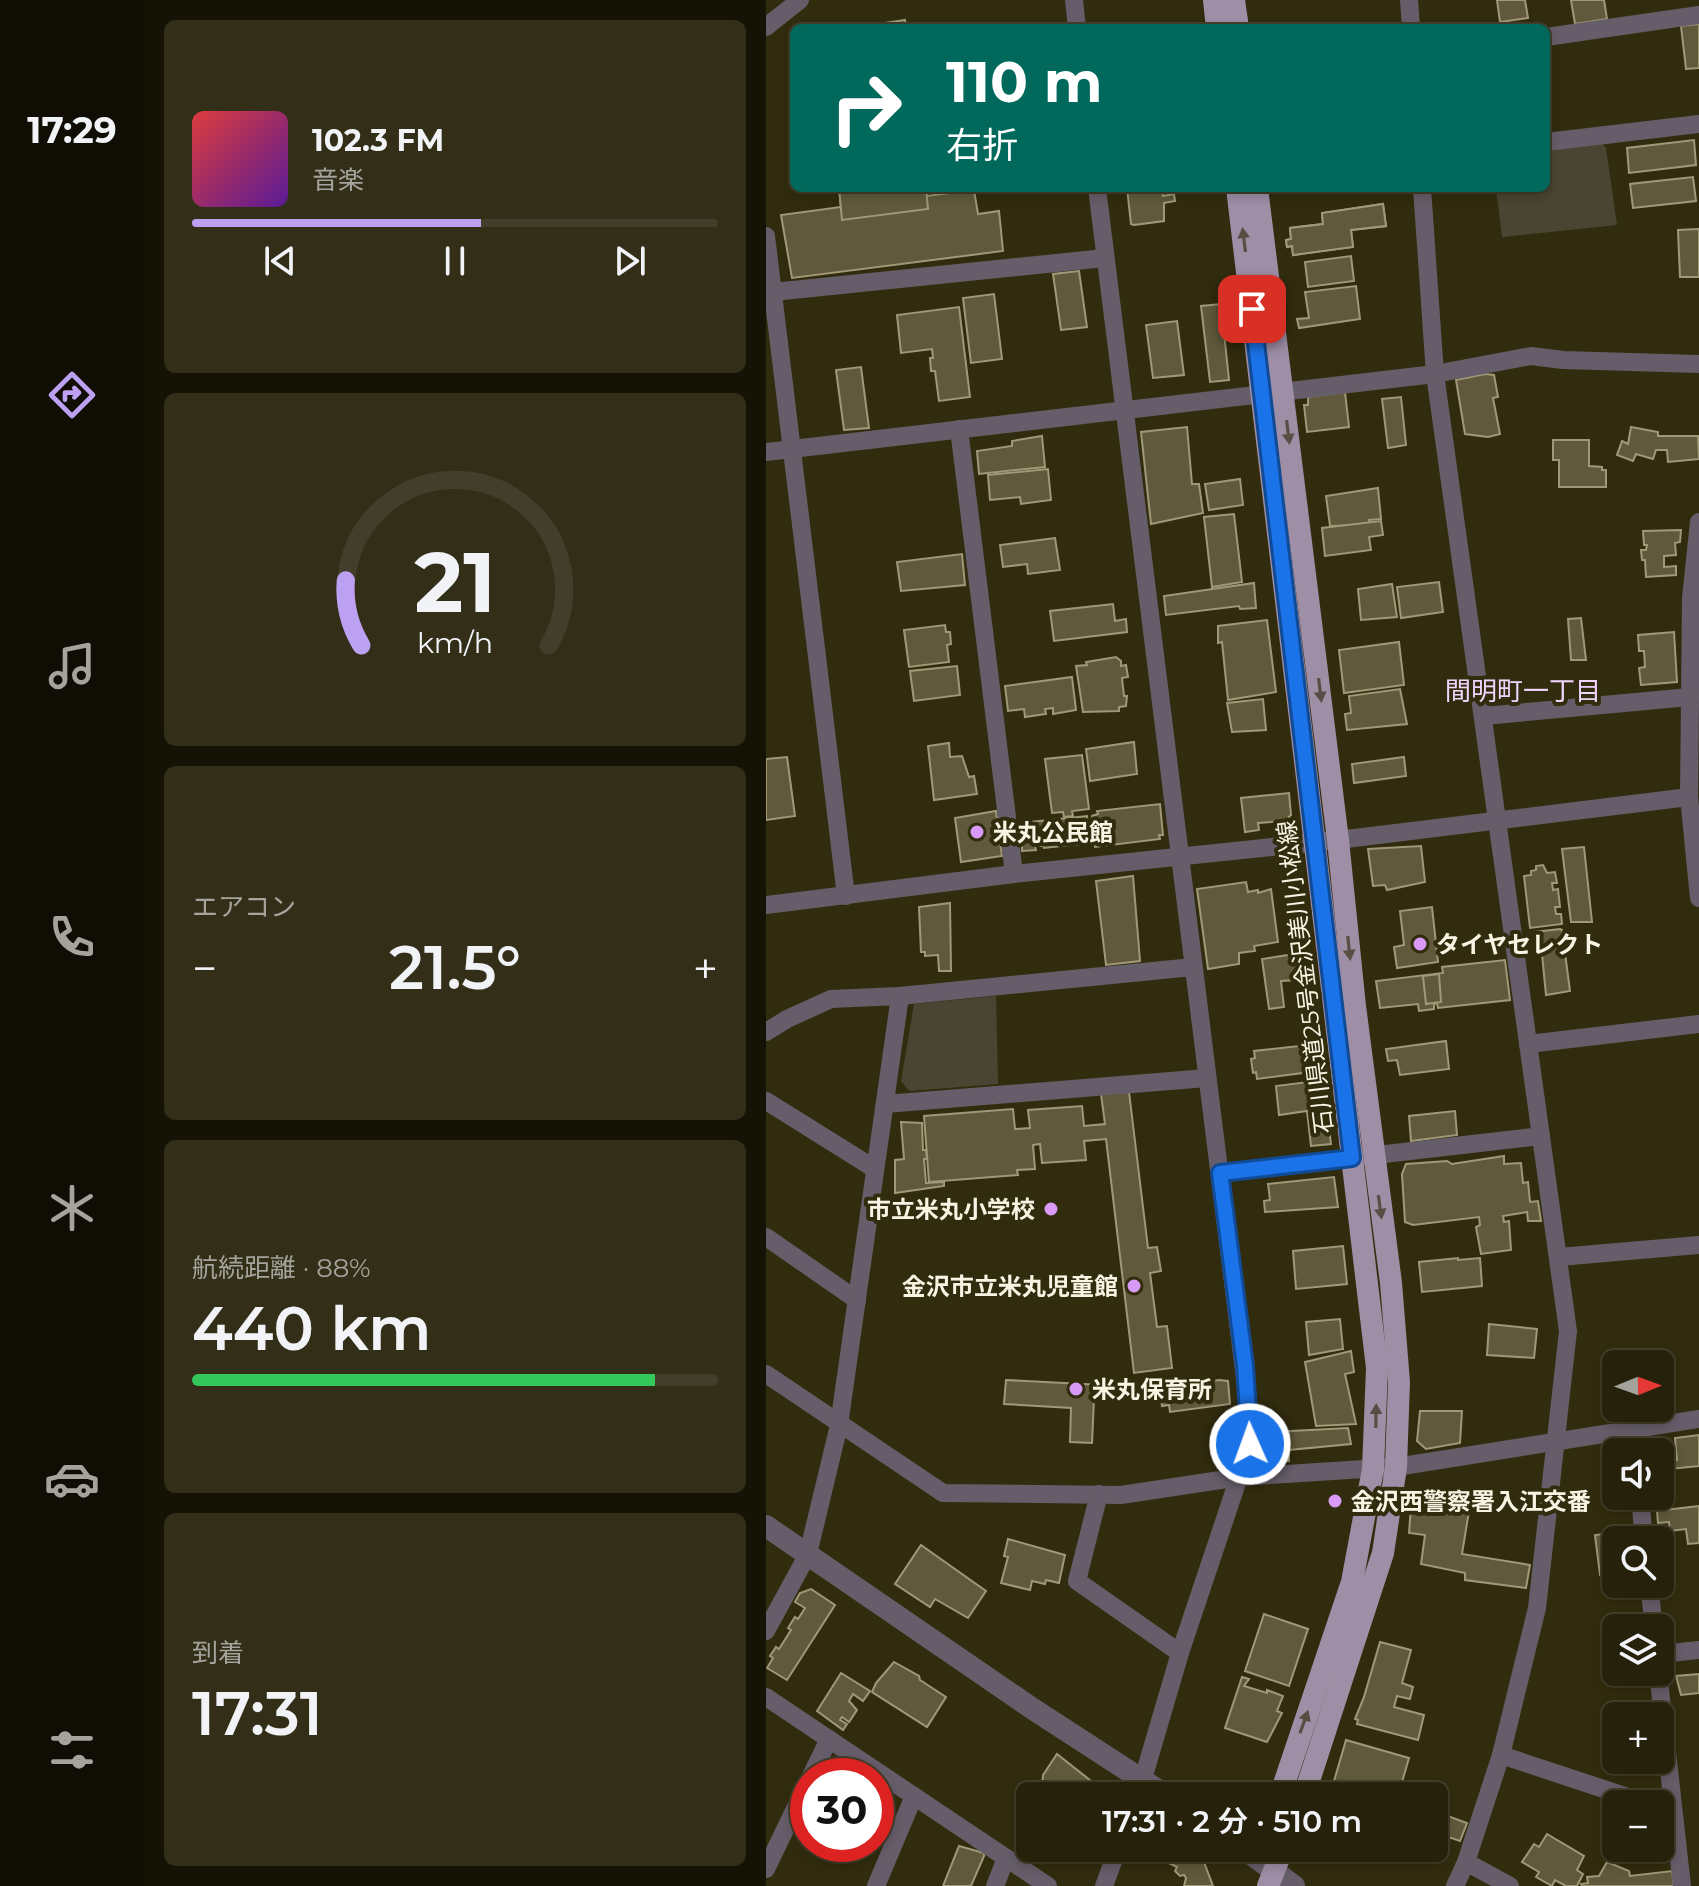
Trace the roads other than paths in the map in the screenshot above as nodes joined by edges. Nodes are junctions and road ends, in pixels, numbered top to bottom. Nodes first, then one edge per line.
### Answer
1 (800, 0) edge
2 (1074, 0) edge
3 (1214, 0) edge
4 (1234, 0) edge
5 (1409, 0) edge
6 (1699, 15) edge
7 (1077, 24) edge
8 (1217, 24) edge
9 (1237, 24) edge
10 (1411, 24) edge
11 (766, 27) edge
12 (1550, 36) edge
13 (1699, 124) edge
14 (1550, 142) edge
15 (1097, 192) edge
16 (1238, 192) edge
17 (1257, 192) edge
18 (1422, 192) edge
19 (766, 236) edge
20 (1105, 258) junction
21 (773, 292) junction
22 (1699, 364) edge
23 (1435, 374) junction
24 (1272, 391) junction
25 (1124, 409) junction
26 (959, 429) junction
27 (792, 449) junction
28 (766, 452) edge
29 (1699, 522) edge
30 (1690, 697) junction
31 (1484, 716) junction
32 (1689, 797) junction
33 (1498, 820) junction
34 (1327, 841) junction
35 (1180, 856) junction
36 (1014, 874) junction
37 (846, 896) junction
38 (1699, 898) edge
39 (766, 905) edge
40 (1193, 967) junction
41 (900, 996) junction
42 (1699, 1024) edge
43 (766, 1032) edge
44 (1528, 1044) junction
45 (1207, 1078) junction
46 (766, 1101) edge
47 (885, 1104) junction
48 (1541, 1136) junction
49 (1363, 1156) junction
50 (875, 1169) junction
51 (1220, 1173) junction
52 (766, 1237) edge
53 (1699, 1245) edge
54 (1559, 1257) junction
55 (857, 1300) junction
56 (766, 1374) edge
57 (1699, 1419) edge
58 (839, 1425) junction
59 (1633, 1431) junction
60 (1634, 1438) edge
61 (1556, 1440) junction
62 (1396, 1467) junction
63 (1373, 1469) junction
64 (1240, 1477) junction
65 (1099, 1494) junction
66 (766, 1526) edge
67 (808, 1554) junction
68 (766, 1631) edge
69 (1699, 1650) edge
70 (1180, 1653) junction
71 (1674, 1653) edge
72 (1659, 1686) edge
73 (766, 1697) edge
74 (829, 1739) junction
75 (1501, 1755) junction
76 (820, 1758) edge
77 (1133, 1782) edge
78 (1143, 1782) edge
79 (1283, 1782) edge
80 (1309, 1782) edge
81 (1607, 1790) edge
82 (1665, 1790) edge
83 (914, 1796) junction
84 (790, 1819) edge
85 (1674, 1848) edge
86 (1006, 1858) junction
87 (1113, 1862) edge
88 (1466, 1862) junction
89 (1271, 1868) edge
90 (766, 1869) edge
91 (876, 1886) edge
92 (995, 1886) edge
93 (1048, 1886) edge
94 (1104, 1886) edge
95 (1294, 1886) edge
96 (1455, 1886) edge
97 (1510, 1886) edge
98 (1682, 1886) edge

1 - 11 street
2 - 7 street
3 - 8 main road
4 - 9 main road
5 - 10 street
6 - 12 street
13 - 14 street
15 - 20 street
24 -> 16 main road, 石川県道25号金沢美川小松線
17 - 24 main road, 石川県道25号金沢美川小松線
18 - 23 street
19 - 21 street
20 - 21 street
20 - 25 street
21 - 27 street
22 - 23 street
23 - 24 street
23 - 31 street
24 - 25 street
24 - 34 main road, 石川県道25号金沢美川小松線
25 - 26 street
25 - 35 street
26 - 27 street
26 - 36 street
27 - 28 street
27 - 37 street
29 - 30 street
30 - 31 street
30 - 32 street
31 - 33 street
32 - 33 street
32 - 38 street
33 - 34 street
33 - 44 street
34 - 35 street
34 - 49 main road, 石川県道25号金沢美川小松線
35 - 36 street
35 - 40 street
36 - 37 street
37 - 39 street
40 - 41 street
40 - 45 street
41 - 43 street
41 - 47 street
42 - 44 street
44 - 48 street
45 - 47 street
45 - 51 street
46 - 50 street
47 - 50 street
48 - 49 street
48 - 54 street
49 - 51 street
49 -> 62 main road, 石川県道25号金沢美川小松線
63 -> 49 main road, 石川県道25号金沢美川小松線
50 - 55 street
51 - 64 street
52 - 55 street
53 - 54 street
54 - 61 street
55 - 58 street
56 - 58 street
57 - 59 street
58 - 65 street
58 - 67 street
59 - 60 street
59 - 61 street
61 - 62 street
61 - 75 street
62 - 63 street
62 - 80 main road, 石川県道25号金沢美川小松線
63 - 64 street
79 -> 63 main road, 石川県道25号金沢美川小松線
64 - 65 street
64 - 70 street
65 - 70 street
66 - 67 street
67 - 68 street
67 - 77 street
69 - 71 street
70 - 78 street
72 - 82 street
73 - 74 street
74 - 76 street
74 - 83 street
75 - 81 street
75 - 88 street
83 - 86 street
83 - 91 street
84 - 90 street
85 - 98 street
86 - 92 street
86 - 93 street
87 - 94 street
88 - 96 street
88 - 97 street
89 - 95 street

